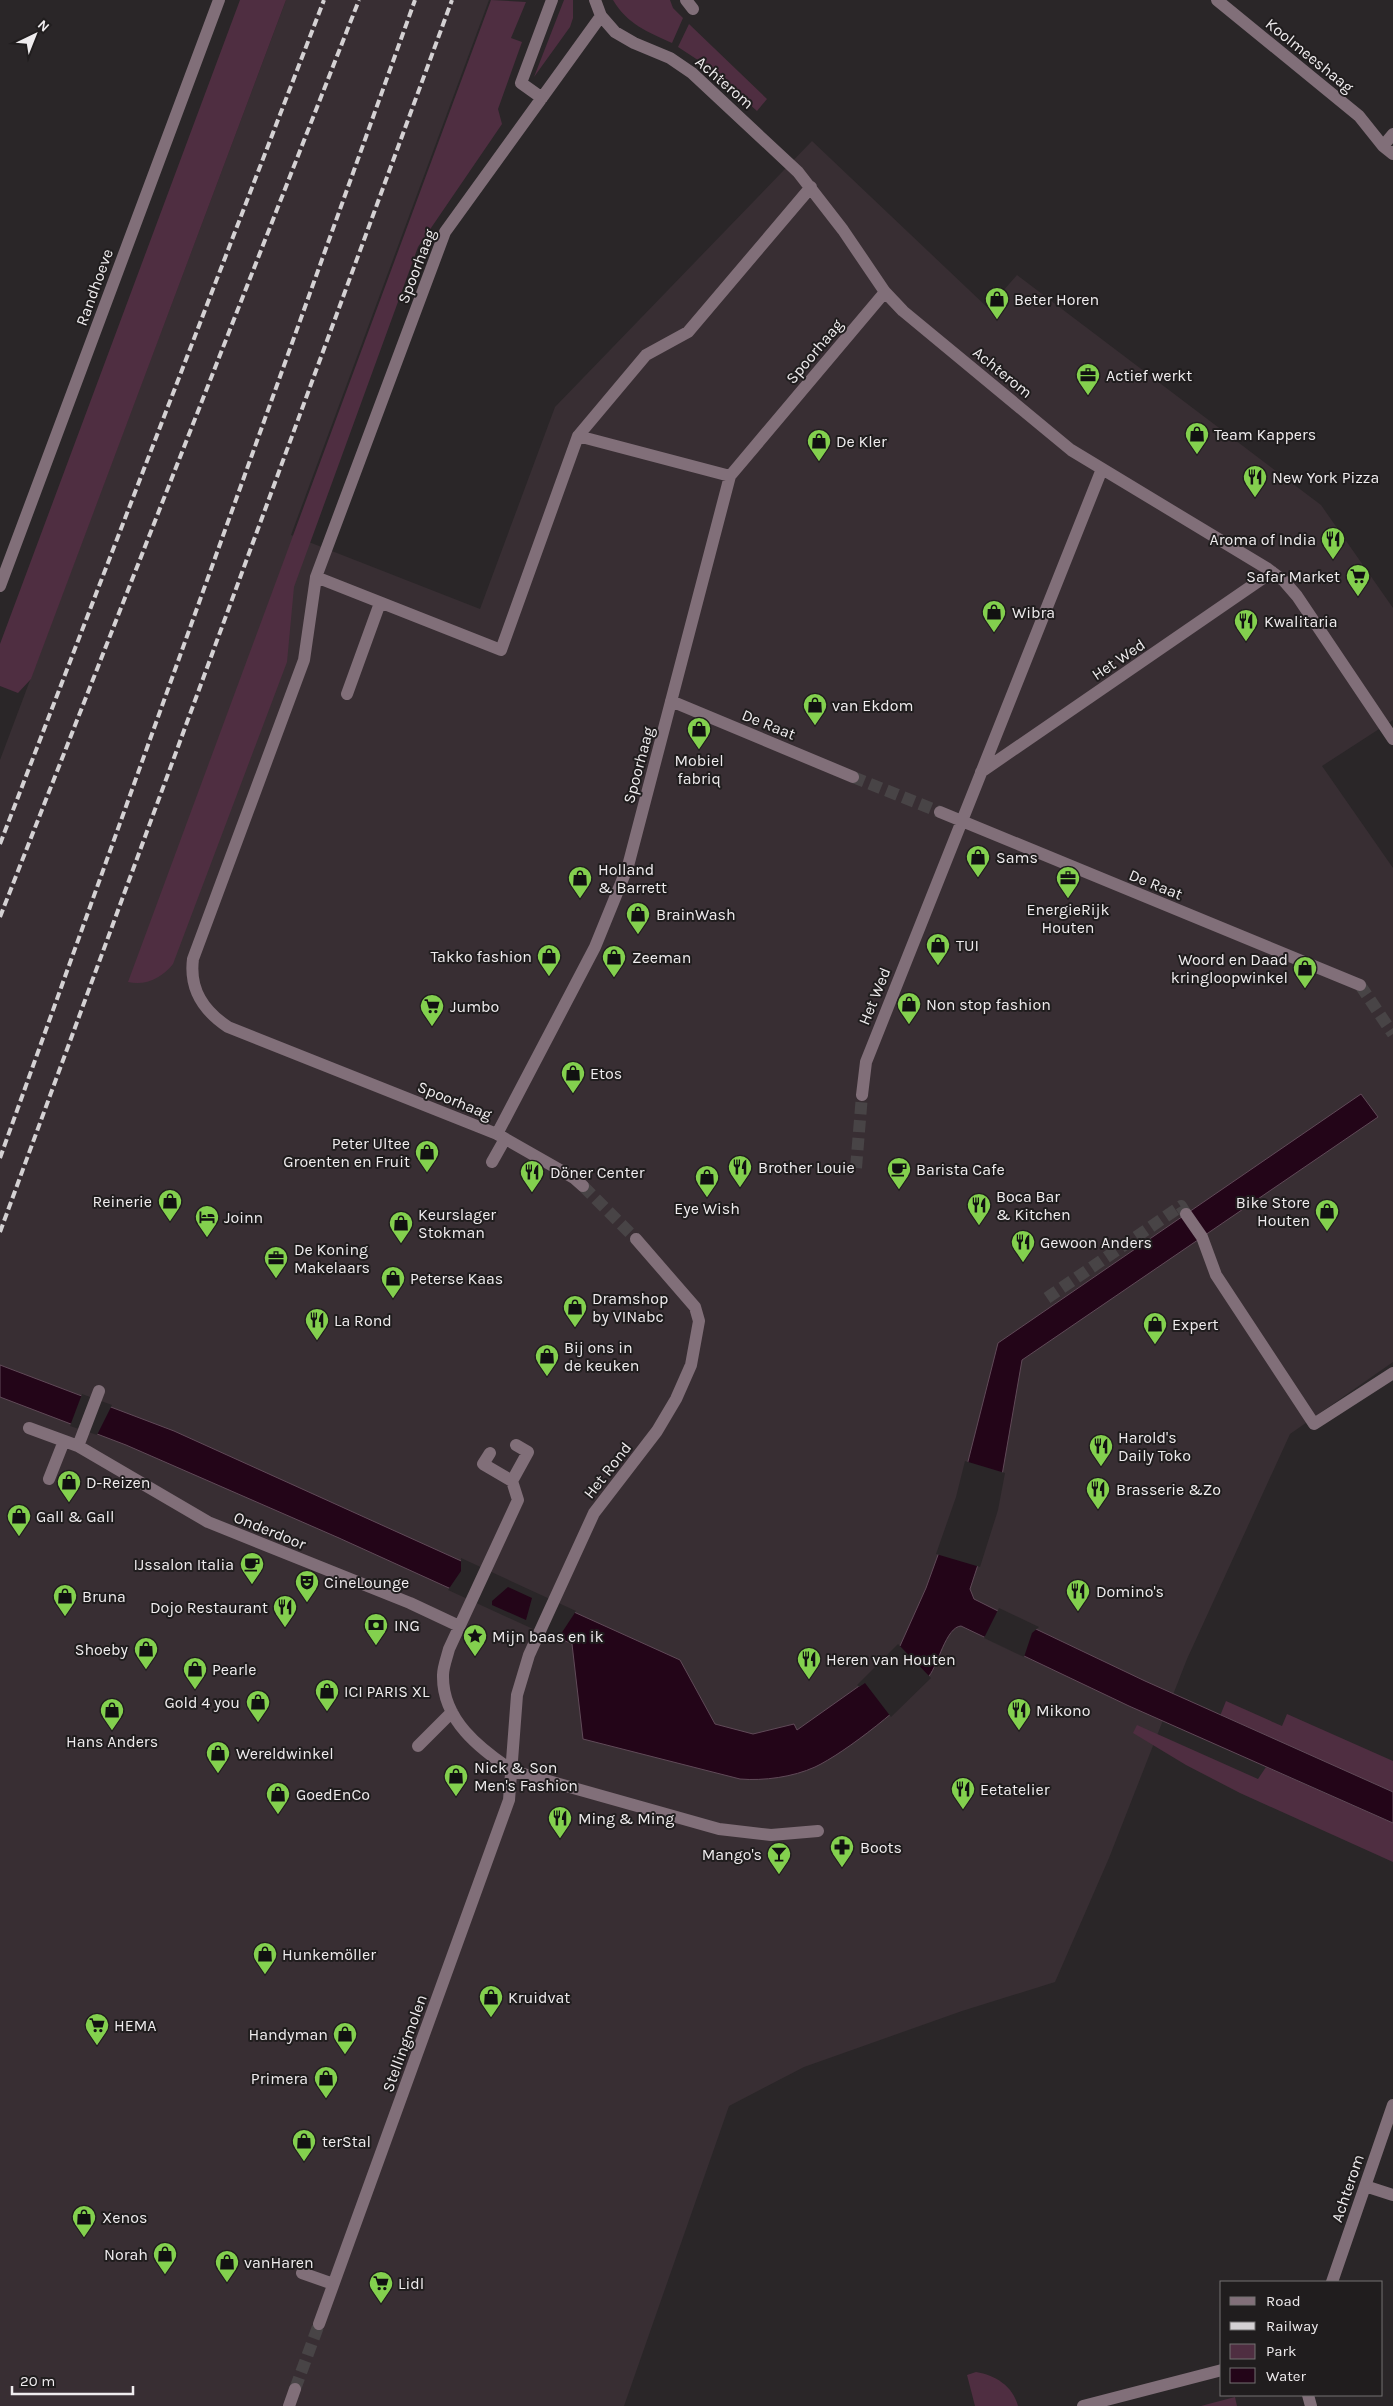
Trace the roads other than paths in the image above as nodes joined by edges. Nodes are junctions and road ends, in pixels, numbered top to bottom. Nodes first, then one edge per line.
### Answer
1 (219, 0) edge
2 (552, 0) edge
3 (595, 0) edge
4 (1217, 0) edge
5 (601, 16) junction
6 (542, 98) junction
7 (1393, 134) edge
8 (1388, 150) edge
9 (811, 187) junction
10 (885, 292) junction
11 (578, 436) junction
12 (1102, 469) junction
13 (730, 476) junction
14 (1272, 572) junction
15 (316, 577) junction
16 (0, 586) edge
17 (380, 602) junction
18 (347, 694) dead end
19 (672, 701) junction
20 (1393, 739) edge
21 (981, 772) junction
22 (853, 776) tunnel mouth
23 (940, 812) tunnel mouth
24 (961, 821) junction
25 (1360, 985) tunnel mouth
26 (862, 1095) tunnel mouth
27 (501, 1136) junction
28 (492, 1162) dead end
29 (583, 1186) tunnel mouth
30 (1186, 1214) dead end
31 (636, 1239) tunnel mouth
32 (1393, 1373) edge
33 (99, 1391) dead end
34 (29, 1428) dead end
35 (64, 1440) junction
36 (80, 1441) junction
37 (516, 1445) dead end
38 (490, 1453) dead end
39 (48, 1479) dead end
40 (512, 1481) junction
41 (459, 1626) junction
42 (452, 1712) junction
43 (418, 1746) dead end
44 (513, 1771) junction
45 (818, 1832) dead end
46 (1393, 2105) edge
47 (1366, 2186) junction
48 (1393, 2195) edge
49 (302, 2273) dead end
50 (1332, 2281) edge
51 (333, 2284) junction
52 (319, 2324) tunnel mouth
53 (1220, 2371) edge
54 (295, 2389) tunnel mouth
55 (288, 2406) edge
56 (1083, 2406) edge

1 - 16 street, Randhoeve
2 - 6 street
3 - 5 street
4 - 8 street, Koolmeeshaag
5 - 6 street, Spoorhaag
5 - 9 street, Achterom
6 - 15 street, Spoorhaag
7 - 8 street
9 - 10 street, Achterom
9 - 11 street
10 - 12 street, Achterom
10 - 13 street, Spoorhaag
11 - 13 street
11 - 17 street
12 - 14 street, Achterom
12 - 21 street, Het Wed
13 - 19 street, Spoorhaag
14 - 20 street, Achterom
14 - 21 street, Het Wed
15 - 17 street
15 - 27 street, Spoorhaag
17 - 18 street
19 - 22 street, De Raat
19 - 27 street, Spoorhaag
21 - 24 street, Het Wed
23 - 24 street, De Raat
24 - 25 street, De Raat
24 - 26 street, Het Wed
27 - 28 street
27 - 29 street
30 - 32 street
31 - 44 street, Het Rond
33 - 36 street
34 - 35 street, Onderdoor
35 - 36 street, Onderdoor
35 - 39 street
36 - 41 street, Onderdoor
37 - 40 street
38 - 40 street
40 - 41 street
41 - 42 street
42 - 43 street
42 - 44 street
44 - 45 street
44 - 51 street, Stellingmolen
46 - 47 street, Achterom
47 - 48 street
47 - 50 street, Achterom
49 - 51 street
51 - 52 street, Stellingmolen
53 - 56 street
54 - 55 street

